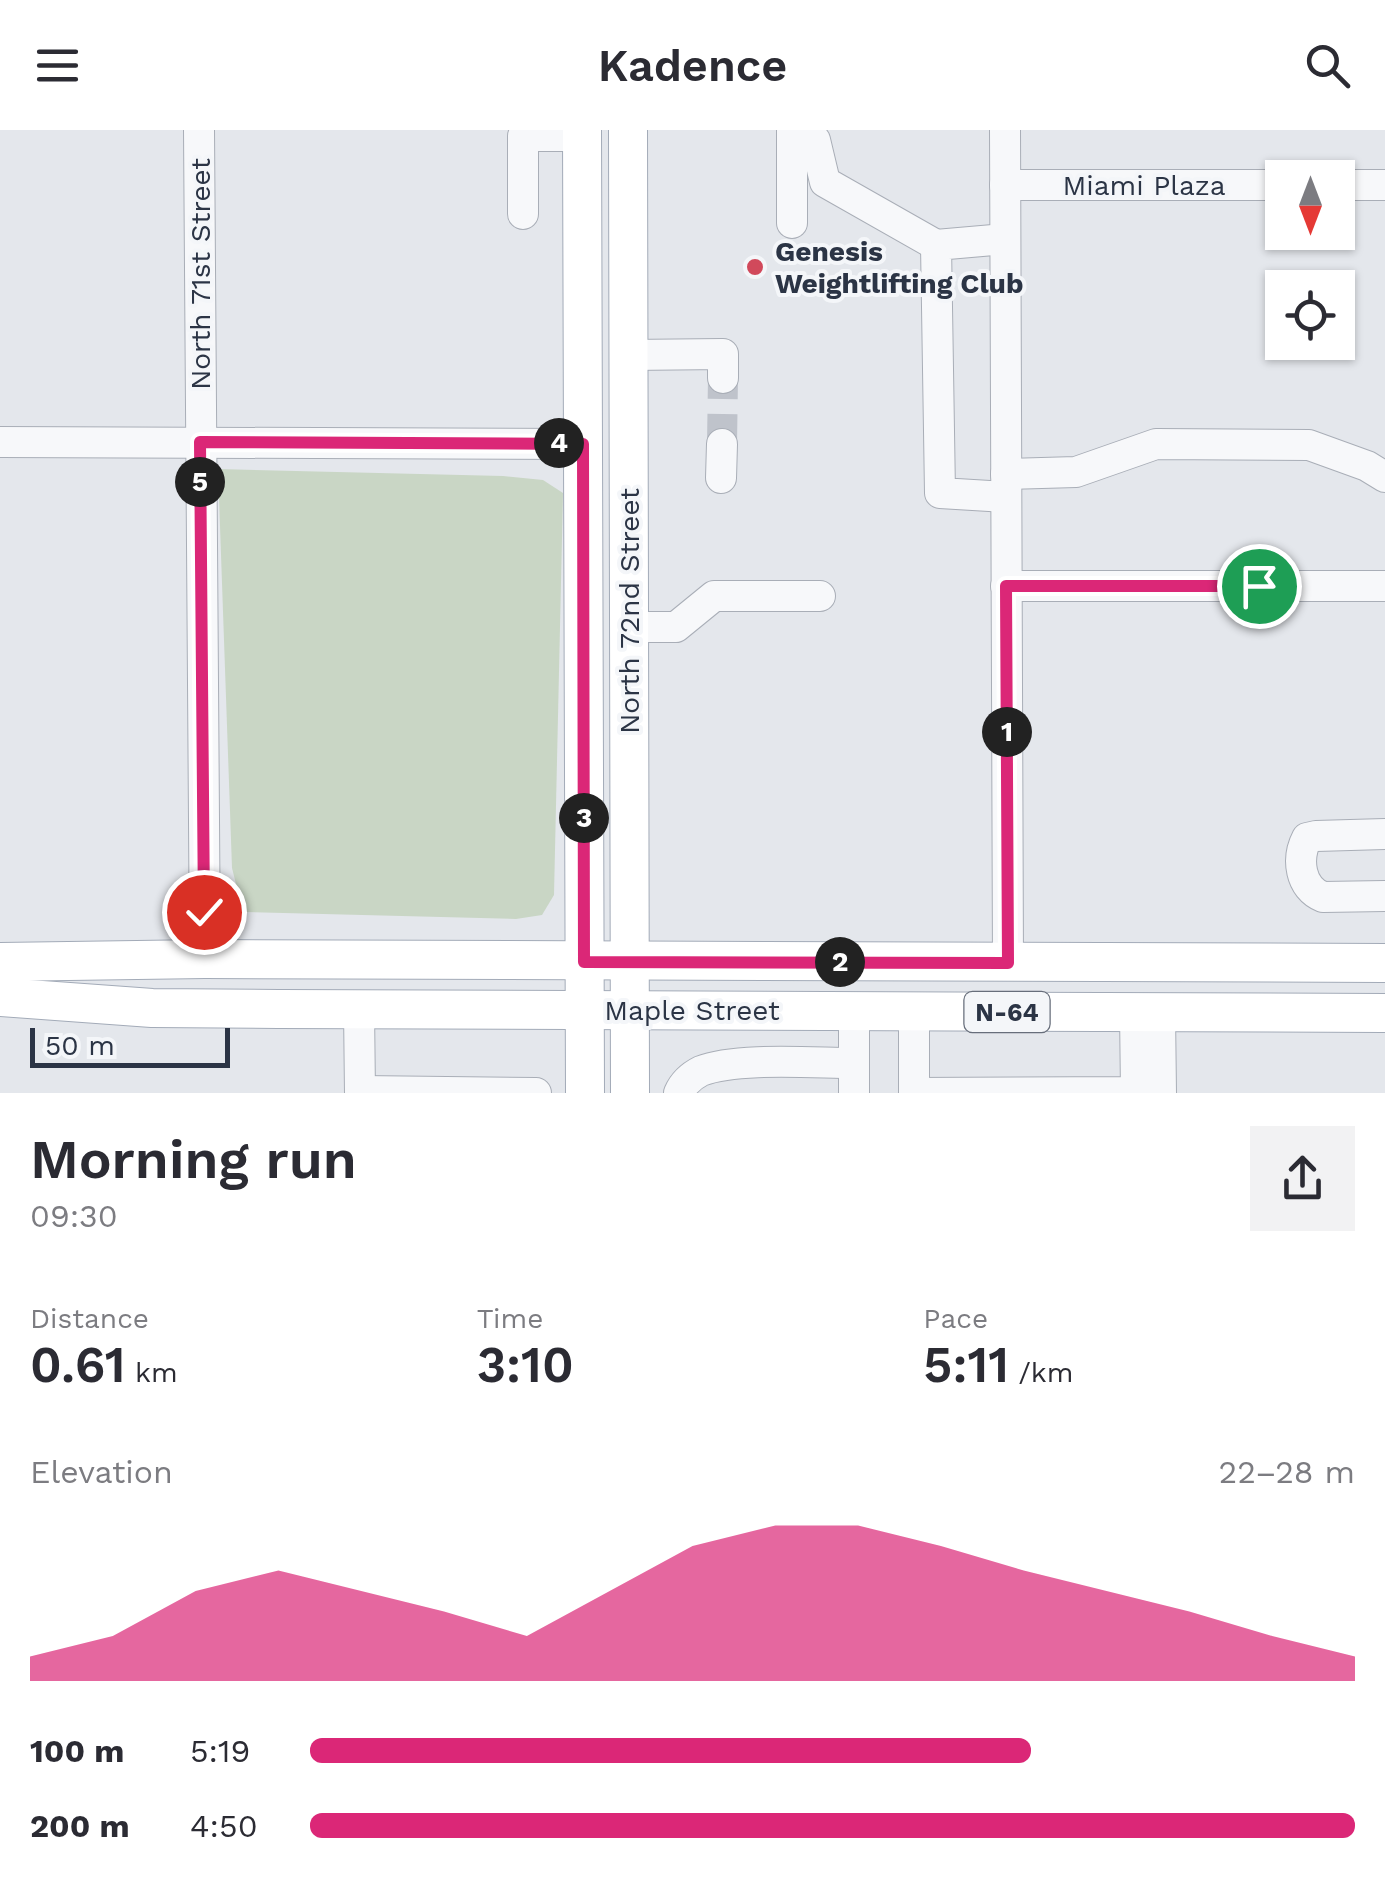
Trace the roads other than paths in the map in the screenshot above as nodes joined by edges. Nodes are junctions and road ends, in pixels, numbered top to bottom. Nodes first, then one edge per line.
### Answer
1 (199, 130) edge
2 (628, 130) edge
3 (792, 130) edge
4 (804, 130) edge
5 (1005, 130) edge
6 (523, 133) edge
7 (582, 133) edge
8 (1005, 185) junction
9 (1265, 185) edge
10 (1355, 185) edge
11 (1385, 185) edge
12 (522, 214) dead end
13 (792, 223) dead end
14 (1005, 239) junction
15 (936, 245) junction
16 (628, 356) junction
17 (723, 378) dead end
18 (0, 442) edge
19 (200, 442) junction
20 (583, 444) junction
21 (722, 444) tunnel mouth
22 (1385, 477) edge
23 (722, 478) dead end
24 (1006, 486) junction
25 (1006, 586) junction
26 (1385, 586) edge
27 (820, 596) dead end
28 (630, 628) junction
29 (1385, 834) edge
30 (1385, 896) edge
31 (205, 959) junction
32 (0, 962) edge
33 (584, 962) junction
34 (630, 962) junction
35 (1008, 963) junction
36 (1385, 963) edge
37 (0, 997) edge
38 (360, 1009) junction
39 (584, 1010) junction
40 (630, 1010) junction
41 (854, 1011) junction
42 (914, 1012) junction
43 (1148, 1013) junction
44 (1385, 1013) edge
45 (854, 1078) edge
46 (361, 1092) edge
47 (536, 1093) edge
48 (585, 1093) edge
49 (630, 1093) edge
50 (679, 1093) edge
51 (1161, 1093) edge

1 - 19 street, North 71st Street
2 - 16 main road, North 72nd Street
3 - 13 street
4 - 15 street
5 - 8 street
6 - 7 street
6 - 12 street
7 - 20 main road, North 72nd Street
8 - 9 street, Miami Plaza
8 - 14 street
10 - 11 street
14 - 15 street
14 - 24 street
15 - 24 street
16 - 17 street
16 - 28 main road, North 72nd Street
18 - 19 street
19 - 20 street
19 - 31 street, North 71st Street
20 - 33 main road, North 72nd Street
21 - 23 street
22 - 24 street
24 - 25 street
25 - 26 street
25 - 35 street
27 - 28 street
28 - 34 main road, North 72nd Street
29 - 30 street
31 - 32 main road, Maple Street / N-64
31 - 33 main road, Maple Street / N-64
33 - 34 main road, Maple Street / N-64
33 - 39 main road, North 72nd Street
34 - 35 main road, Maple Street / N-64
34 - 40 main road, North 72nd Street
35 - 36 main road, Maple Street / N-64
37 - 38 main road, Maple Street / N-64
38 - 39 main road, Maple Street / N-64
38 - 46 street
39 - 40 main road, Maple Street / N-64
39 - 48 main road, North 72nd Street
40 - 41 main road, Maple Street / N-64
40 - 49 main road, North 72nd Street
41 - 42 main road, Maple Street / N-64
41 - 45 street
42 - 43 main road, Maple Street / N-64
42 - 43 street
43 - 44 main road, Maple Street / N-64
43 - 51 street
45 - 50 street
46 - 47 street

